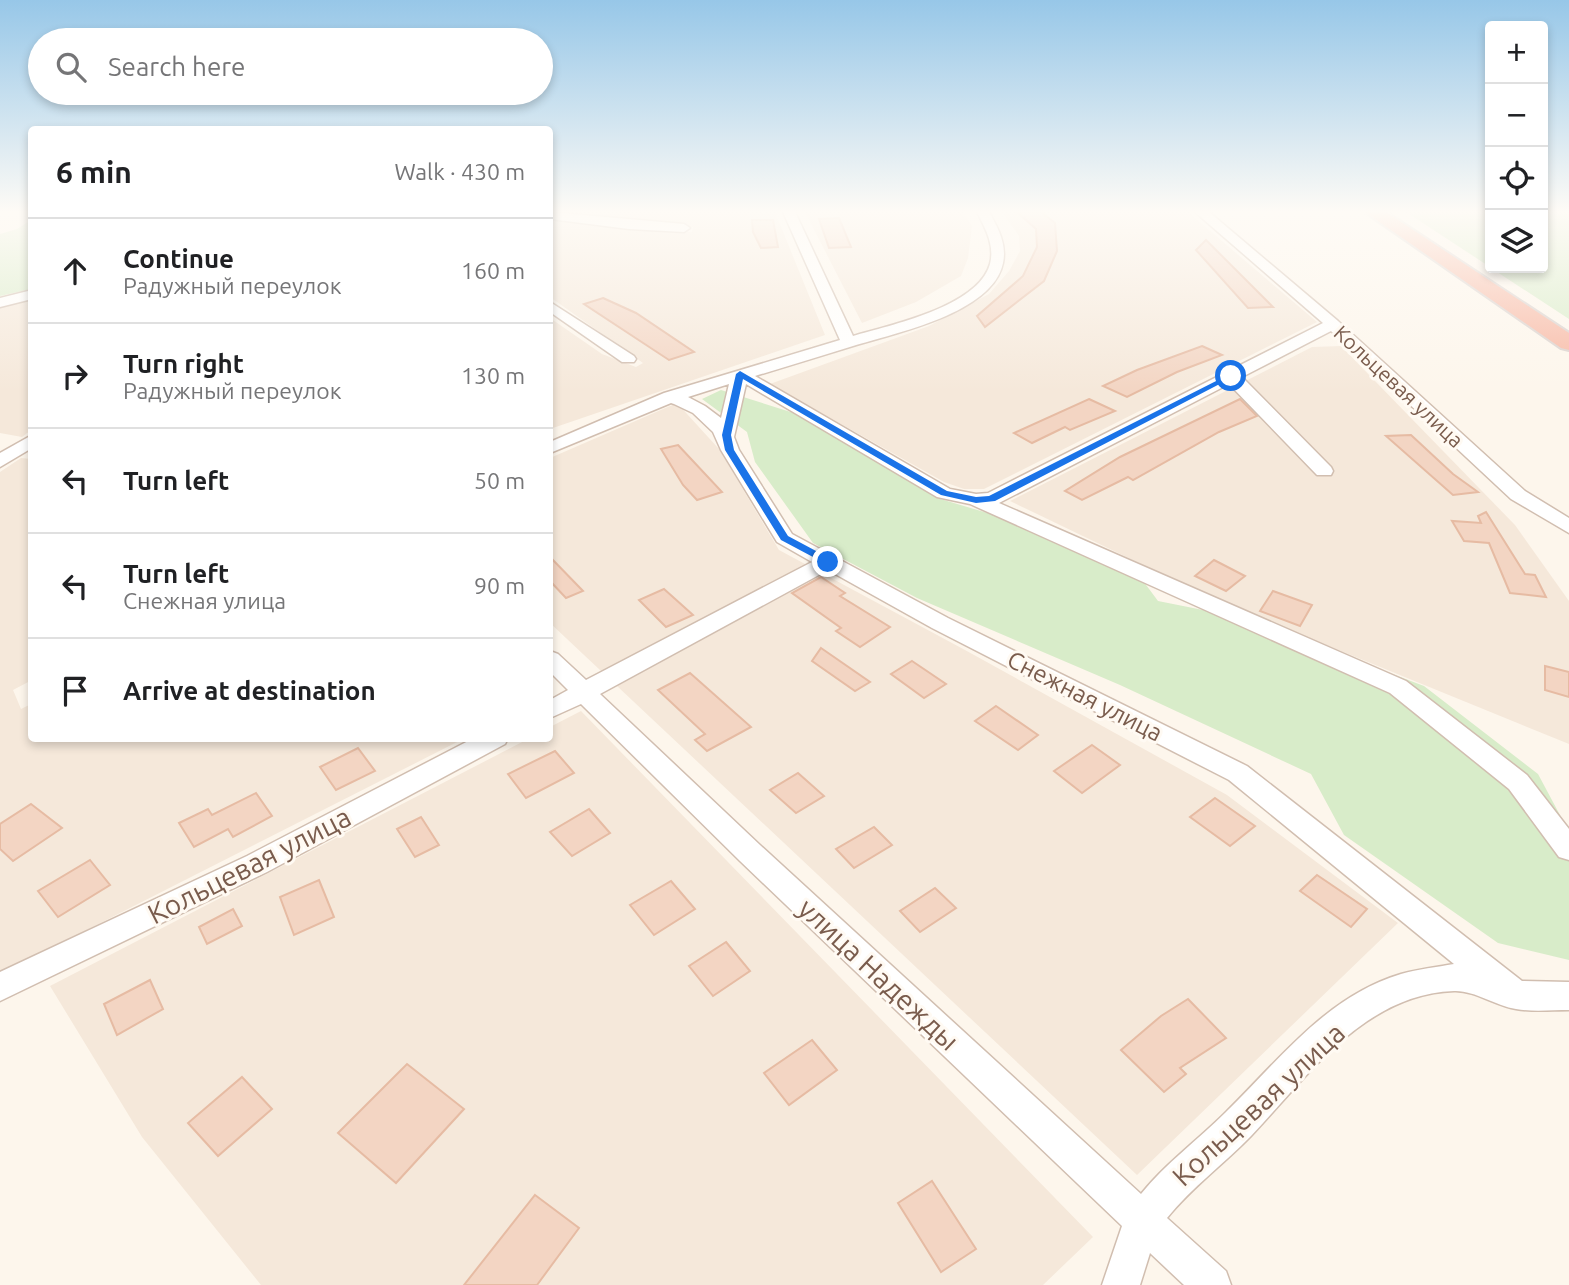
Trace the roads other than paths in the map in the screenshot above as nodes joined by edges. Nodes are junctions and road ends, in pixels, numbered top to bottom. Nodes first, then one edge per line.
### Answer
1 (816, 272) edge
2 (995, 272) edge
3 (1271, 272) edge
4 (1463, 272) edge
5 (28, 295) edge
6 (0, 303) edge
7 (553, 308) edge
8 (1332, 324) junction
9 (848, 341) junction
10 (1569, 343) edge
11 (628, 359) dead end
12 (740, 374) junction
13 (1231, 376) junction
14 (670, 397) junction
15 (726, 435) junction
16 (553, 447) edge
17 (1324, 471) dead end
18 (976, 500) junction
19 (1569, 527) edge
20 (828, 562) junction
21 (553, 662) edge
22 (586, 691) junction
23 (553, 708) edge
24 (488, 742) edge
25 (1569, 849) edge
26 (0, 987) edge
27 (1516, 995) junction
28 (1569, 996) edge
29 (1142, 1221) junction
30 (1121, 1285) edge
31 (1212, 1285) edge

1 - 9 street
2 - 9 street
3 - 8 street, Кольцевая улица
4 - 10 highway
5 - 6 street
7 - 11 street
8 - 13 street
8 - 19 street, Кольцевая улица
9 - 12 street
12 - 14 street
12 - 15 street
12 - 18 street
13 - 17 street
13 - 18 street
14 - 15 street, Снежная улица
14 - 16 street
15 - 20 street, Снежная улица
18 - 25 street
20 - 22 street
20 - 27 street, Снежная улица
21 - 22 street, улица Надежды
22 - 23 street
22 - 29 street, улица Надежды
24 - 26 street, Кольцевая улица
27 - 28 street, Кольцевая улица
27 - 29 street, Кольцевая улица
29 - 30 street, Кольцевая улица
29 - 31 street, улица Надежды

